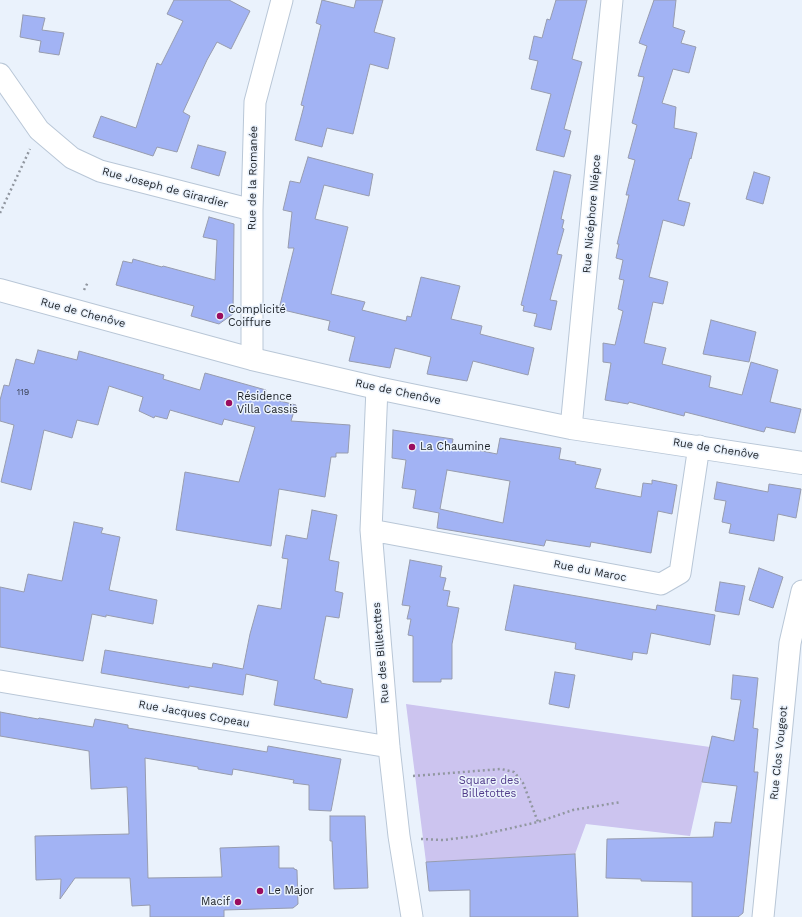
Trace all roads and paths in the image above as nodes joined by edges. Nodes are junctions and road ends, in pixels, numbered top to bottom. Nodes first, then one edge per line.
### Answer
1 (282, 0) edge
2 (612, 0) edge
3 (0, 74) edge
4 (38, 130) junction
5 (252, 210) junction
6 (0, 213) edge
7 (88, 282) dead end
8 (85, 289) dead end
9 (0, 290) edge
10 (252, 359) junction
11 (377, 388) junction
12 (571, 428) junction
13 (699, 446) junction
14 (802, 462) edge
15 (371, 530) junction
16 (802, 591) edge
17 (0, 681) edge
18 (389, 747) junction
19 (392, 777) junction
20 (621, 802) dead end
21 (538, 822) junction
22 (399, 836) junction
23 (412, 917) edge
24 (763, 917) edge

1 - 5 street, Rue de la Romanée
2 - 12 street, Rue Nicéphore Niépce
3 - 4 street, Rue Joseph de Girardier
4 - 5 street, Rue Joseph de Girardier
4 - 6 path
5 - 10 street, Rue de la Romanée
7 - 8 path
9 - 10 street, Rue de Chenôve
10 - 11 street, Rue de Chenôve
11 - 12 street, Rue de Chenôve
11 - 15 street, Rue des Billetottes
12 - 13 street, Rue de Chenôve
13 - 14 street, Rue de Chenôve
13 - 15 street, Rue du Maroc
15 - 18 street, Rue des Billetottes
16 - 24 street, Rue Clos Vougeot
17 - 18 street, Rue Jacques Copeau
18 - 19 street, Rue des Billetottes
19 - 21 path
19 - 22 street, Rue des Billetottes
20 - 21 path
21 - 22 path
22 - 23 street, Rue des Billetottes

